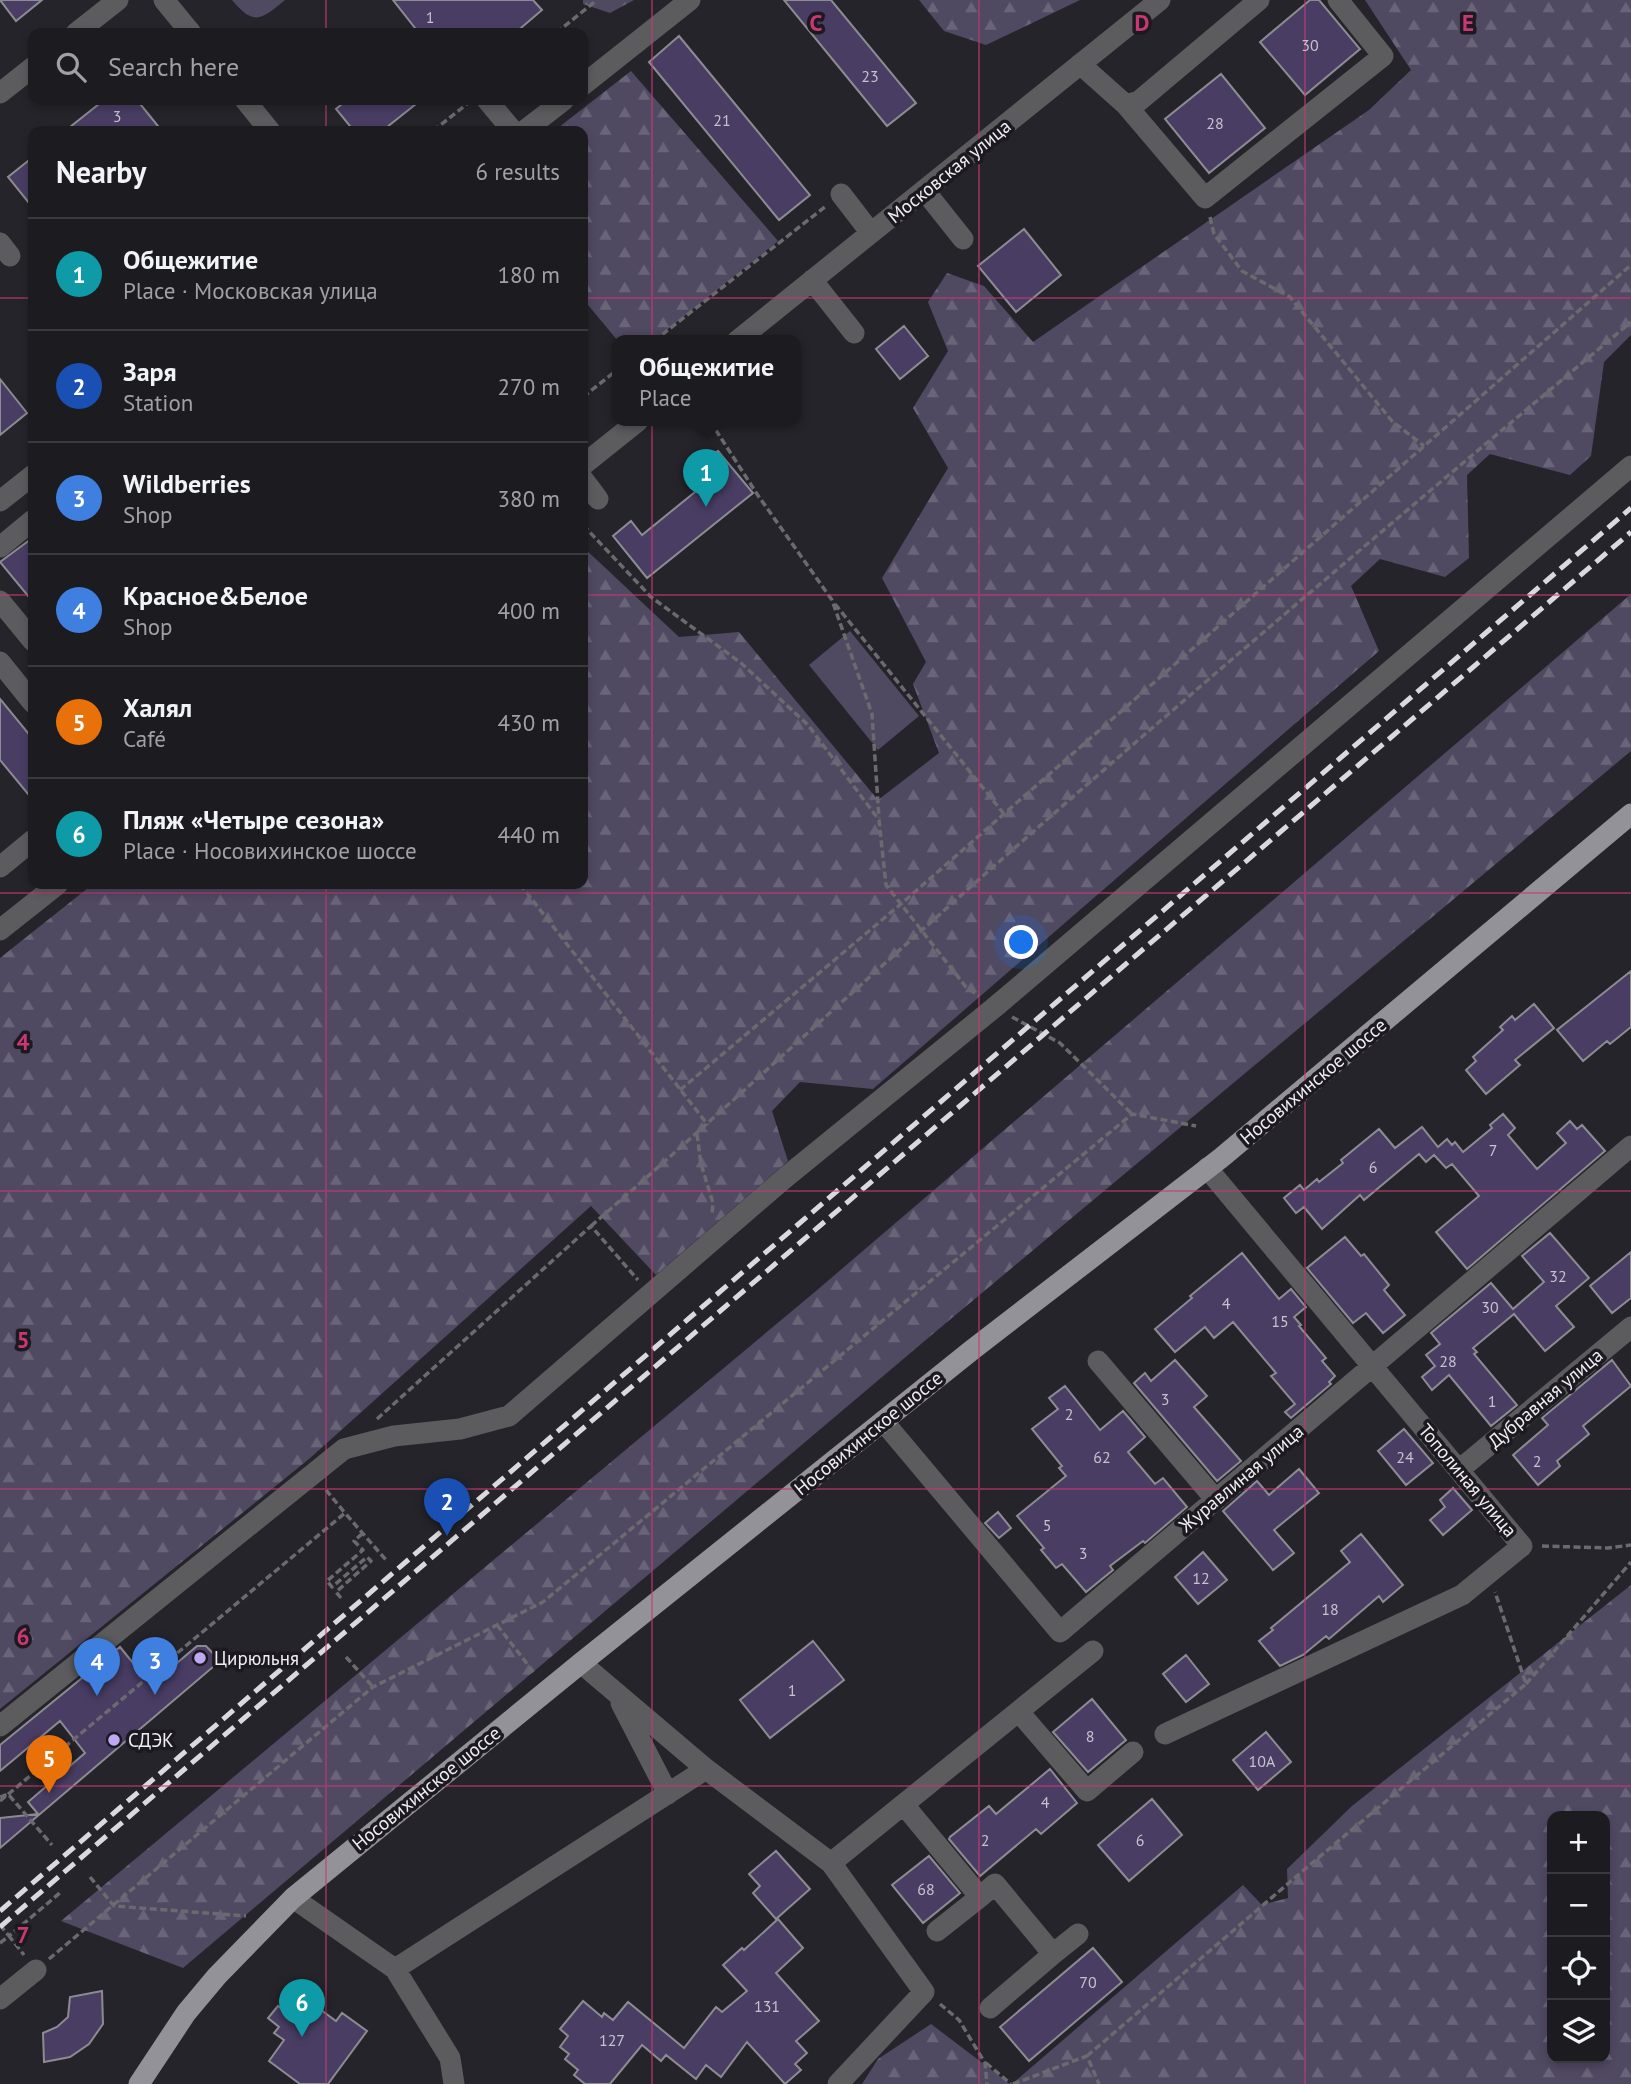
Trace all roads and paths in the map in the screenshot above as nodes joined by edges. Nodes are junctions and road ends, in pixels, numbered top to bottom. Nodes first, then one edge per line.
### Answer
1 (118, 0) edge
2 (164, 0) edge
3 (597, 0) edge
4 (690, 0) edge
5 (1160, 0) edge
6 (1259, 0) edge
7 (1338, 0) edge
8 (91, 8) edge
9 (79, 28) edge
10 (187, 28) edge
11 (562, 28) edge
12 (1080, 64) junction
13 (28, 71) edge
14 (588, 81) edge
15 (0, 93) edge
16 (249, 105) edge
17 (466, 105) edge
18 (491, 105) edge
19 (558, 105) edge
20 (1126, 105) junction
21 (266, 126) edge
22 (439, 126) edge
23 (509, 126) edge
24 (530, 126) edge
25 (924, 190) junction
26 (841, 194) joint
27 (1205, 198) junction
28 (871, 233) junction
29 (963, 239) dead end
30 (1631, 265) edge
31 (812, 280) junction
32 (1631, 322) edge
33 (854, 333) dead end
34 (662, 335) edge
35 (744, 335) edge
36 (612, 374) edge
37 (588, 393) edge
38 (632, 426) edge
39 (713, 426) edge
40 (1424, 446) junction
41 (588, 461) edge
42 (1631, 466) edge
43 (28, 479) edge
44 (588, 486) edge
45 (598, 499) dead end
46 (0, 501) edge
47 (28, 524) edge
48 (588, 530) edge
49 (0, 547) edge
50 (832, 600) junction
51 (0, 601) edge
52 (28, 634) edge
53 (0, 662) edge
54 (28, 697) edge
55 (1004, 814) junction
56 (1631, 814) edge
57 (879, 820) junction
58 (28, 844) edge
59 (0, 867) edge
60 (52, 889) edge
61 (524, 889) edge
62 (901, 904) junction
63 (0, 929) edge
64 (922, 930) junction
65 (995, 1007) junction
66 (680, 1090) junction
67 (1132, 1114) junction
68 (708, 1125) junction
69 (1196, 1126) dead end
70 (697, 1134) junction
71 (1631, 1146) edge
72 (1207, 1168) junction
73 (591, 1226) junction
74 (708, 1245) junction
75 (659, 1288) junction
76 (1631, 1327) edge
77 (1098, 1361) dead end
78 (1373, 1366) junction
79 (375, 1421) dead end
80 (883, 1421) junction
81 (1459, 1470) junction
82 (313, 1474) junction
83 (1216, 1500) junction
84 (345, 1513) junction
85 (363, 1533) junction
86 (1631, 1545) edge
87 (1522, 1546) junction
88 (386, 1560) dead end
89 (1631, 1562) edge
90 (1489, 1573) junction
91 (341, 1598) dead end
92 (497, 1625) junction
93 (1093, 1651) dead end
94 (346, 1657) dead end
95 (581, 1663) junction
96 (1526, 1684) junction
97 (373, 1687) junction
98 (547, 1690) junction
99 (615, 1692) junction
100 (1018, 1712) junction
101 (0, 1726) edge
102 (1165, 1734) dead end
103 (1133, 1752) dead end
104 (706, 1769) junction
105 (8, 1794) junction
106 (668, 1794) junction
107 (0, 1799) edge
108 (904, 1805) junction
109 (52, 1845) dead end
110 (831, 1863) junction
111 (90, 1877) dead end
112 (61, 1892) dead end
113 (980, 1897) junction
114 (293, 1898) junction
115 (114, 1906) junction
116 (272, 1918) junction
117 (0, 1925) edge
118 (937, 1931) dead end
119 (1078, 1934) dead end
120 (9, 1936) junction
121 (0, 1943) edge
122 (1053, 1955) junction
123 (395, 1969) junction
124 (36, 1970) joint
125 (924, 1992) junction
126 (0, 2000) edge
127 (990, 2008) dead end
128 (1087, 2056) junction
129 (985, 2063) junction
130 (139, 2084) edge
131 (454, 2084) edge
132 (838, 2084) edge
133 (987, 2084) edge
134 (1012, 2084) edge
135 (1099, 2084) edge

1 - 8 street
2 - 10 street
3 - 11 path
4 - 14 street
5 - 12 street, Московская улица
6 - 20 street
7 - 27 street
8 - 9 street
12 - 20 street
12 - 25 street, Московская улица
13 - 15 street
16 - 21 street
17 - 22 path
18 - 23 street
19 - 24 street
20 - 27 street
25 - 28 street, Московская улица
25 - 29 street
26 - 28 street
26 - 34 path
27 - 40 path
28 - 31 street, Московская улица
30 - 40 path
31 - 33 street
31 - 35 street, Московская улица
32 - 64 path
36 - 37 path
38 - 41 street
39 - 50 path
40 - 55 path
42 - 65 street
43 - 46 street
44 - 45 street
47 - 49 street
48 - 57 path
50 - 55 path
50 - 57 path
51 - 52 street
53 - 54 street
55 - 62 path
56 - 72 main road, Носовихинское шоссе
57 - 62 path
58 - 59 street
60 - 63 street
61 - 66 path
62 - 64 path
62 - 66 path
64 - 65 path
64 - 68 path
65 - 67 path
65 - 74 street
66 - 68 path
67 - 69 path
67 - 92 path
68 - 70 path
70 - 73 path
70 - 74 path
71 - 78 street, Журавлиная улица
72 - 78 street, Тополиная улица
72 - 80 main road, Носовихинское шоссе
73 - 75 path
73 - 79 path
74 - 75 street
75 - 82 street
76 - 81 street, Дубравная улица
77 - 83 street
78 - 81 street, Тополиная улица
78 - 83 street, Журавлиная улица
80 - 83 street, Журавлиная улица
80 - 95 main road, Носовихинское шоссе
81 - 87 street, Тополиная улица
82 - 84 path
82 - 101 street
84 - 85 path
84 - 105 path
85 - 88 path
85 - 91 path
86 - 87 path
87 - 90 street, Тополиная улица
89 - 96 path
90 - 96 path
90 - 102 street, Тополиная улица
92 - 97 path
92 - 98 path
93 - 100 street
94 - 97 path
95 - 98 main road, Носовихинское шоссе
95 - 99 street
96 - 128 path
97 - 115 path
98 - 114 main road, Носовихинское шоссе
99 - 104 street
99 - 106 street
100 - 103 street
100 - 108 street
104 - 106 street
104 - 110 street
105 - 107 path
105 - 109 path
106 - 123 street
108 - 110 street
108 - 113 street
110 - 125 street
111 - 115 path
112 - 120 path
113 - 118 street
113 - 122 street
114 - 116 main road, Носовихинское шоссе
114 - 123 street
115 - 116 path
115 - 124 path
116 - 130 main road, Носовихинское шоссе
117 - 120 path
119 - 122 street
120 - 121 path
122 - 127 street
123 - 131 street
124 - 126 street
125 - 129 path
125 - 132 street
128 - 134 path
128 - 135 path
129 - 133 path
129 - 134 path

